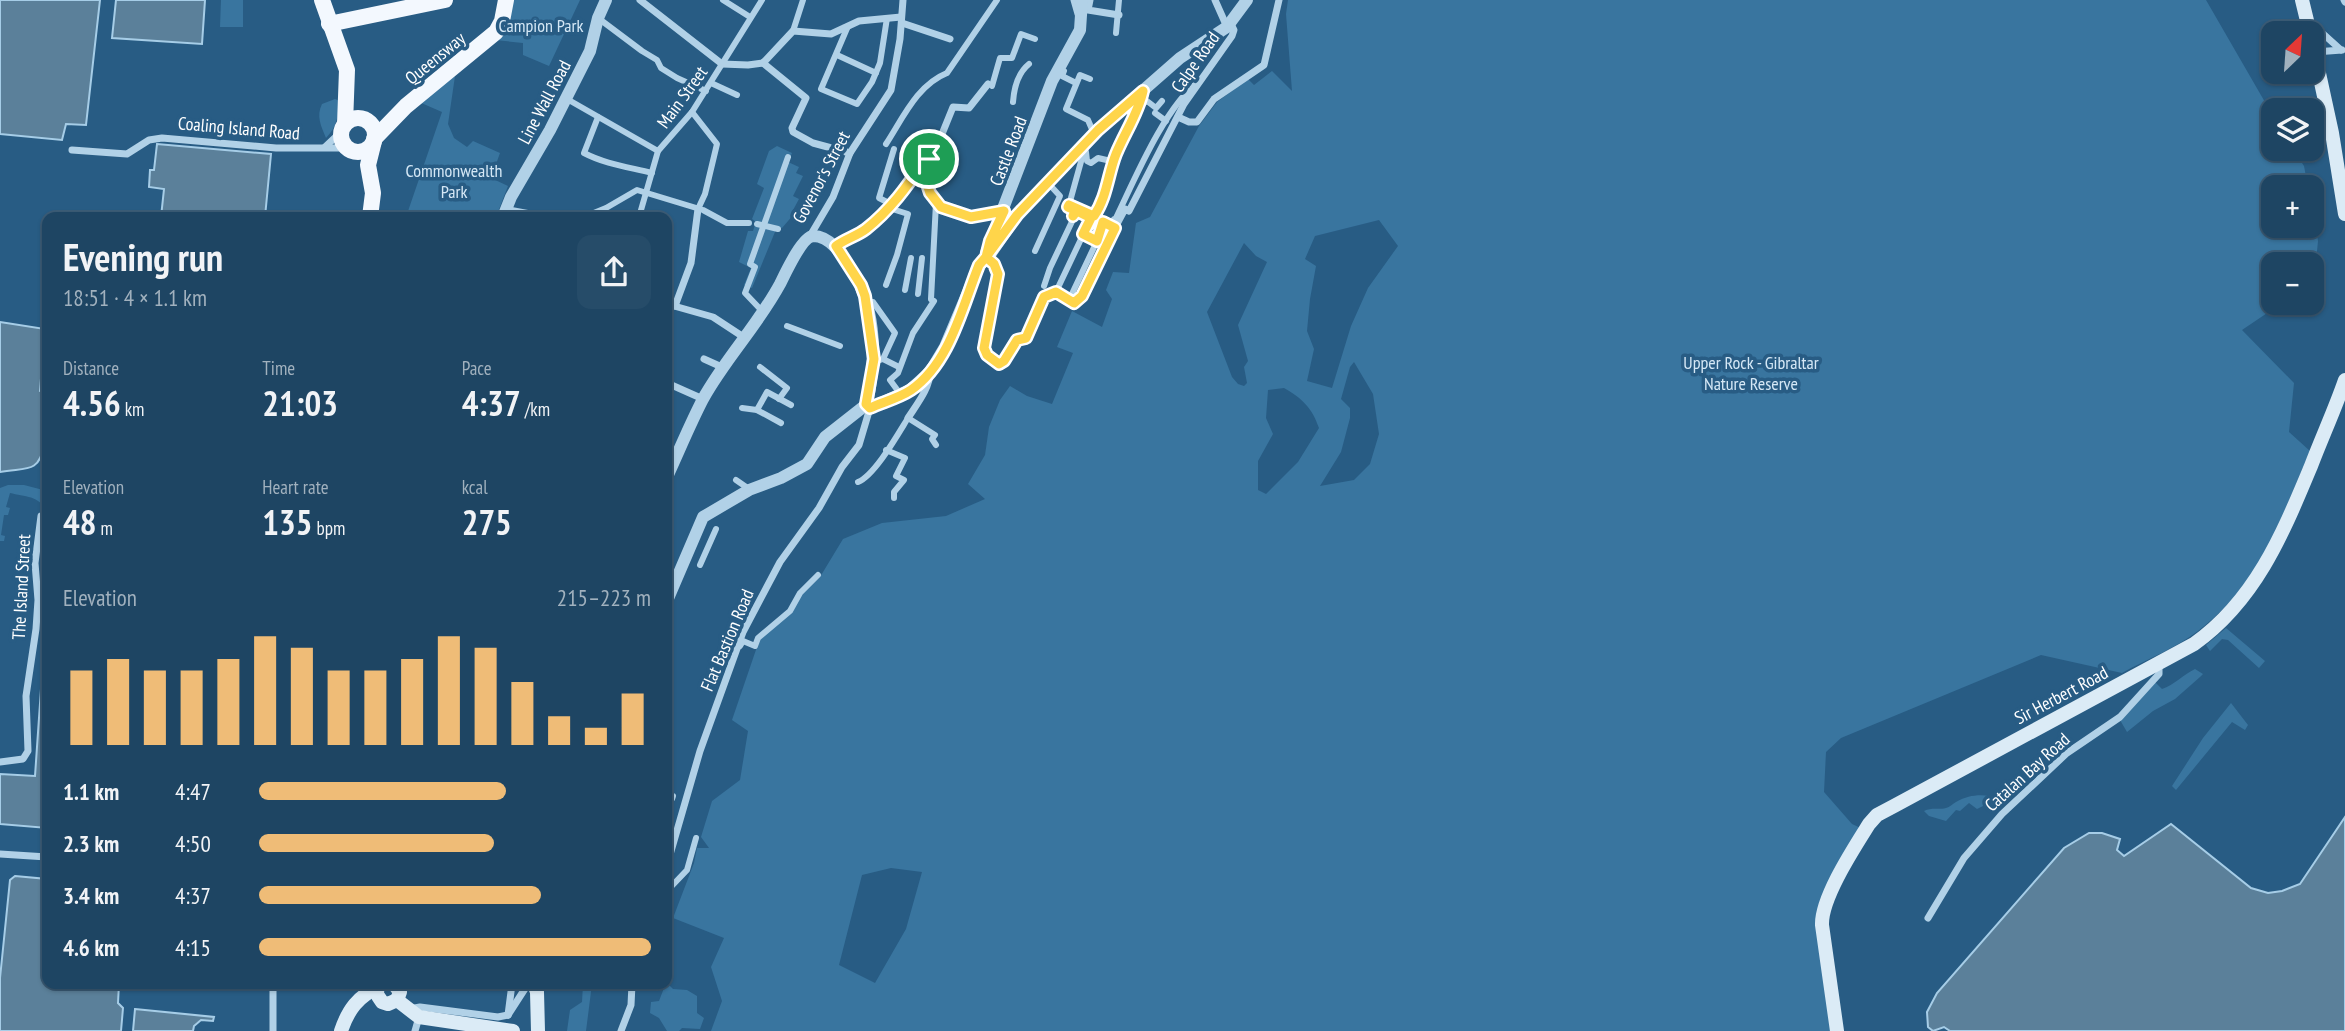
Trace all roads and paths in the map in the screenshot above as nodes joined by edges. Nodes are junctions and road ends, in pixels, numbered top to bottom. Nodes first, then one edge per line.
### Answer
1 (322, 0) edge
2 (445, 0) edge
3 (506, 0) edge
4 (606, 0) edge
5 (640, 0) edge
6 (723, 0) edge
7 (762, 0) edge
8 (803, 0) edge
9 (903, 0) edge
10 (997, 0) edge
11 (1074, 0) edge
12 (1082, 0) edge
13 (1090, 0) edge
14 (1119, 0) edge
15 (1215, 0) edge
16 (1230, 0) edge
17 (1279, 0) edge
18 (2302, 0) edge
19 (1244, 4) edge
20 (1119, 15) junction
21 (2306, 16) junction
22 (750, 17) junction
23 (598, 18) junction
24 (887, 18) junction
25 (902, 20) junction
26 (2307, 21) edge
27 (329, 24) junction
28 (1229, 25) junction
29 (848, 26) junction
30 (1081, 28) junction
31 (793, 31) junction
32 (1116, 33) dead end
33 (950, 39) dead end
34 (1035, 39) dead end
35 (2339, 50) edge
36 (1068, 52) junction
37 (837, 55) junction
38 (763, 63) junction
39 (722, 64) junction
40 (1029, 64) dead end
41 (876, 73) junction
42 (1202, 78) junction
43 (1090, 79) dead end
44 (711, 83) junction
45 (1076, 83) junction
46 (2321, 84) edge
47 (990, 85) joint
48 (706, 91) junction
49 (1143, 91) junction
50 (737, 95) dead end
51 (567, 99) junction
52 (1162, 101) dead end
53 (1013, 102) dead end
54 (1139, 106) junction
55 (692, 111) junction
56 (1155, 113) dead end
57 (598, 117) junction
58 (1178, 117) junction
59 (1166, 121) junction
60 (361, 130) junction
61 (1088, 141) junction
62 (886, 144) dead end
63 (324, 148) junction
64 (894, 149) dead end
65 (72, 150) dead end
66 (658, 150) junction
67 (353, 151) junction
68 (850, 153) junction
69 (788, 157) dead end
70 (929, 159) junction
71 (1102, 159) junction
72 (368, 164) junction
73 (1112, 165) junction
74 (1098, 167) dead end
75 (652, 173) junction
76 (1048, 183) junction
77 (647, 193) junction
78 (936, 203) junction
79 (1069, 205) junction
80 (891, 207) junction
81 (698, 209) junction
82 (1004, 211) junction
83 (371, 212) edge
84 (505, 212) edge
85 (596, 212) edge
86 (641, 212) edge
87 (2345, 214) edge
88 (1074, 216) junction
89 (1112, 222) junction
90 (749, 223) dead end
91 (760, 225) junction
92 (778, 229) dead end
93 (1083, 234) junction
94 (809, 237) junction
95 (1097, 241) junction
96 (1061, 245) junction
97 (836, 246) junction
98 (1035, 251) dead end
99 (1075, 252) junction
100 (986, 257) junction
101 (911, 258) dead end
102 (922, 258) dead end
103 (886, 285) dead end
104 (1044, 286) dead end
105 (905, 290) dead end
106 (1056, 293) junction
107 (918, 294) dead end
108 (1067, 299) junction
109 (866, 302) junction
110 (672, 303) edge
111 (672, 305) edge
112 (763, 312) junction
113 (787, 326) dead end
114 (745, 338) junction
115 (840, 346) dead end
116 (704, 359) dead end
117 (879, 359) junction
118 (760, 367) dead end
119 (899, 367) junction
120 (722, 370) junction
121 (930, 372) junction
122 (2345, 380) edge
123 (672, 386) edge
124 (901, 394) junction
125 (703, 399) junction
126 (779, 399) junction
127 (867, 404) junction
128 (791, 405) dead end
129 (742, 408) dead end
130 (757, 410) junction
131 (908, 418) junction
132 (781, 423) dead end
133 (936, 445) dead end
134 (886, 450) junction
135 (672, 466) edge
136 (736, 480) dead end
137 (858, 482) dead end
138 (751, 490) junction
139 (894, 498) dead end
140 (41, 516) dead end
141 (716, 529) dead end
142 (701, 565) dead end
143 (818, 575) dead end
144 (672, 589) edge
145 (738, 645) junction
146 (2159, 664) junction
147 (0, 762) edge
148 (696, 838) dead end
149 (672, 848) edge
150 (1, 853) edge
151 (42, 857) edge
152 (672, 886) edge
153 (1928, 918) dead end
154 (273, 989) edge
155 (378, 989) edge
156 (394, 989) edge
157 (511, 989) edge
158 (525, 989) edge
159 (535, 989) edge
160 (540, 989) edge
161 (632, 989) edge
162 (538, 1001) junction
163 (410, 1014) edge
164 (508, 1016) junction
165 (273, 1031) edge
166 (341, 1031) edge
167 (513, 1031) edge
168 (538, 1031) edge
169 (621, 1031) edge
170 (1837, 1031) edge

1 - 27 main road
2 - 27 main road
3 - 60 main road, Queensway
4 - 23 street, Line Wall Road
5 - 39 street
6 - 22 street
7 - 22 street, Main Street
8 - 31 street
9 - 25 street, Govenor's Street
10 - 62 street
11 - 30 street
12 - 30 street
13 - 20 street
14 - 20 street
15 - 28 street
16 - 19 street
17 - 58 street, Calpe Road
18 - 21 main road
19 - 28 street
20 - 32 street
21 - 26 main road
21 - 35 street
22 - 39 street, Main Street
23 - 48 street
23 - 51 street, Line Wall Road
24 - 25 street
24 - 29 street
24 - 41 street
25 - 33 street
25 - 68 street, Govenor's Street
27 - 60 main road
28 - 42 street, Calpe Road
28 - 49 street
29 - 31 street
29 - 37 street
30 - 36 street, Castle Road
31 - 38 street
34 - 47 street
36 - 45 street
36 - 82 street, Castle Road
37 - 41 street
37 - 41 street
38 - 39 street
38 - 68 street
39 - 44 street, Main Street
40 - 53 street
42 - 58 street, Calpe Road
42 - 59 street
43 - 45 street
44 - 48 street, Main Street
44 - 50 street
45 - 61 street
46 - 87 main road
47 - 70 street
48 - 55 street, Main Street
49 - 54 street
49 - 61 street
51 - 57 street
51 - 84 street, Line Wall Road
52 - 54 street
54 - 73 street
55 - 66 street, Main Street
55 - 81 street
56 - 59 street
57 - 66 street
57 - 75 street
58 - 89 street, Calpe Road
59 - 89 street
60 - 63 street
60 - 67 main road
60 - 67 main road
60 - 72 main road, Queensway
61 - 71 street
61 - 76 street
61 - 79 street
63 - 65 street, Coaling Island Road
63 - 67 street, Coaling Island Road
64 - 80 street
66 - 75 street, Main Street
67 - 72 main road
68 - 94 street, Govenor's Street
69 - 91 street
70 - 78 street
70 - 80 street
71 - 73 street
71 - 74 street
72 - 83 main road, Queensway
73 - 79 street
75 - 77 street, Main Street
76 - 98 street
76 - 100 street
77 - 81 street
77 - 85 street
77 - 86 street, Main Street
78 - 82 street
78 - 119 street
79 - 88 street
80 - 97 street
80 - 103 street
81 - 90 street
81 - 110 street
82 - 100 street, Castle Road
88 - 93 street
88 - 96 street
89 - 95 street
89 - 108 street
91 - 92 street
91 - 112 street
93 - 95 street
93 - 99 street
94 - 97 street
94 - 112 street, Govenor's Street
95 - 108 street
96 - 99 street
96 - 104 street
97 - 109 street
99 - 106 street
100 - 106 street
100 - 121 street, Castle Road
101 - 105 street
102 - 107 street
106 - 108 street
109 - 117 street
109 - 117 street
111 - 114 street
112 - 114 street, Govenor's Street
113 - 115 street
114 - 120 street, Govenor's Street
116 - 120 street
117 - 119 street
117 - 127 street
118 - 126 street
119 - 124 street
120 - 125 street, Govenor's Street
121 - 124 street, Castle Road
121 - 131 street
122 - 146 main road, Sir Herbert Road
123 - 125 street
124 - 127 street, Castle Road
125 - 135 street, Govenor's Street
126 - 128 street
126 - 130 street
127 - 138 street, Castle Road
127 - 145 street, Flat Bastion Road
129 - 130 street
130 - 132 street
131 - 133 street
131 - 134 street
134 - 137 street
134 - 139 street
136 - 138 street
138 - 144 street, Castle Road
140 - 147 street, The Island Street
141 - 142 street
143 - 145 street
145 - 149 street, Flat Bastion Road
146 - 153 street, Catalan Bay Road
146 - 170 main road, Sir Herbert Road
148 - 152 street
150 - 151 street
154 - 165 street
155 - 166 main road
156 - 163 main road
157 - 164 street
158 - 164 street
159 - 162 main road
160 - 162 street
161 - 169 street
162 - 168 main road
163 - 164 street
163 - 167 main road

